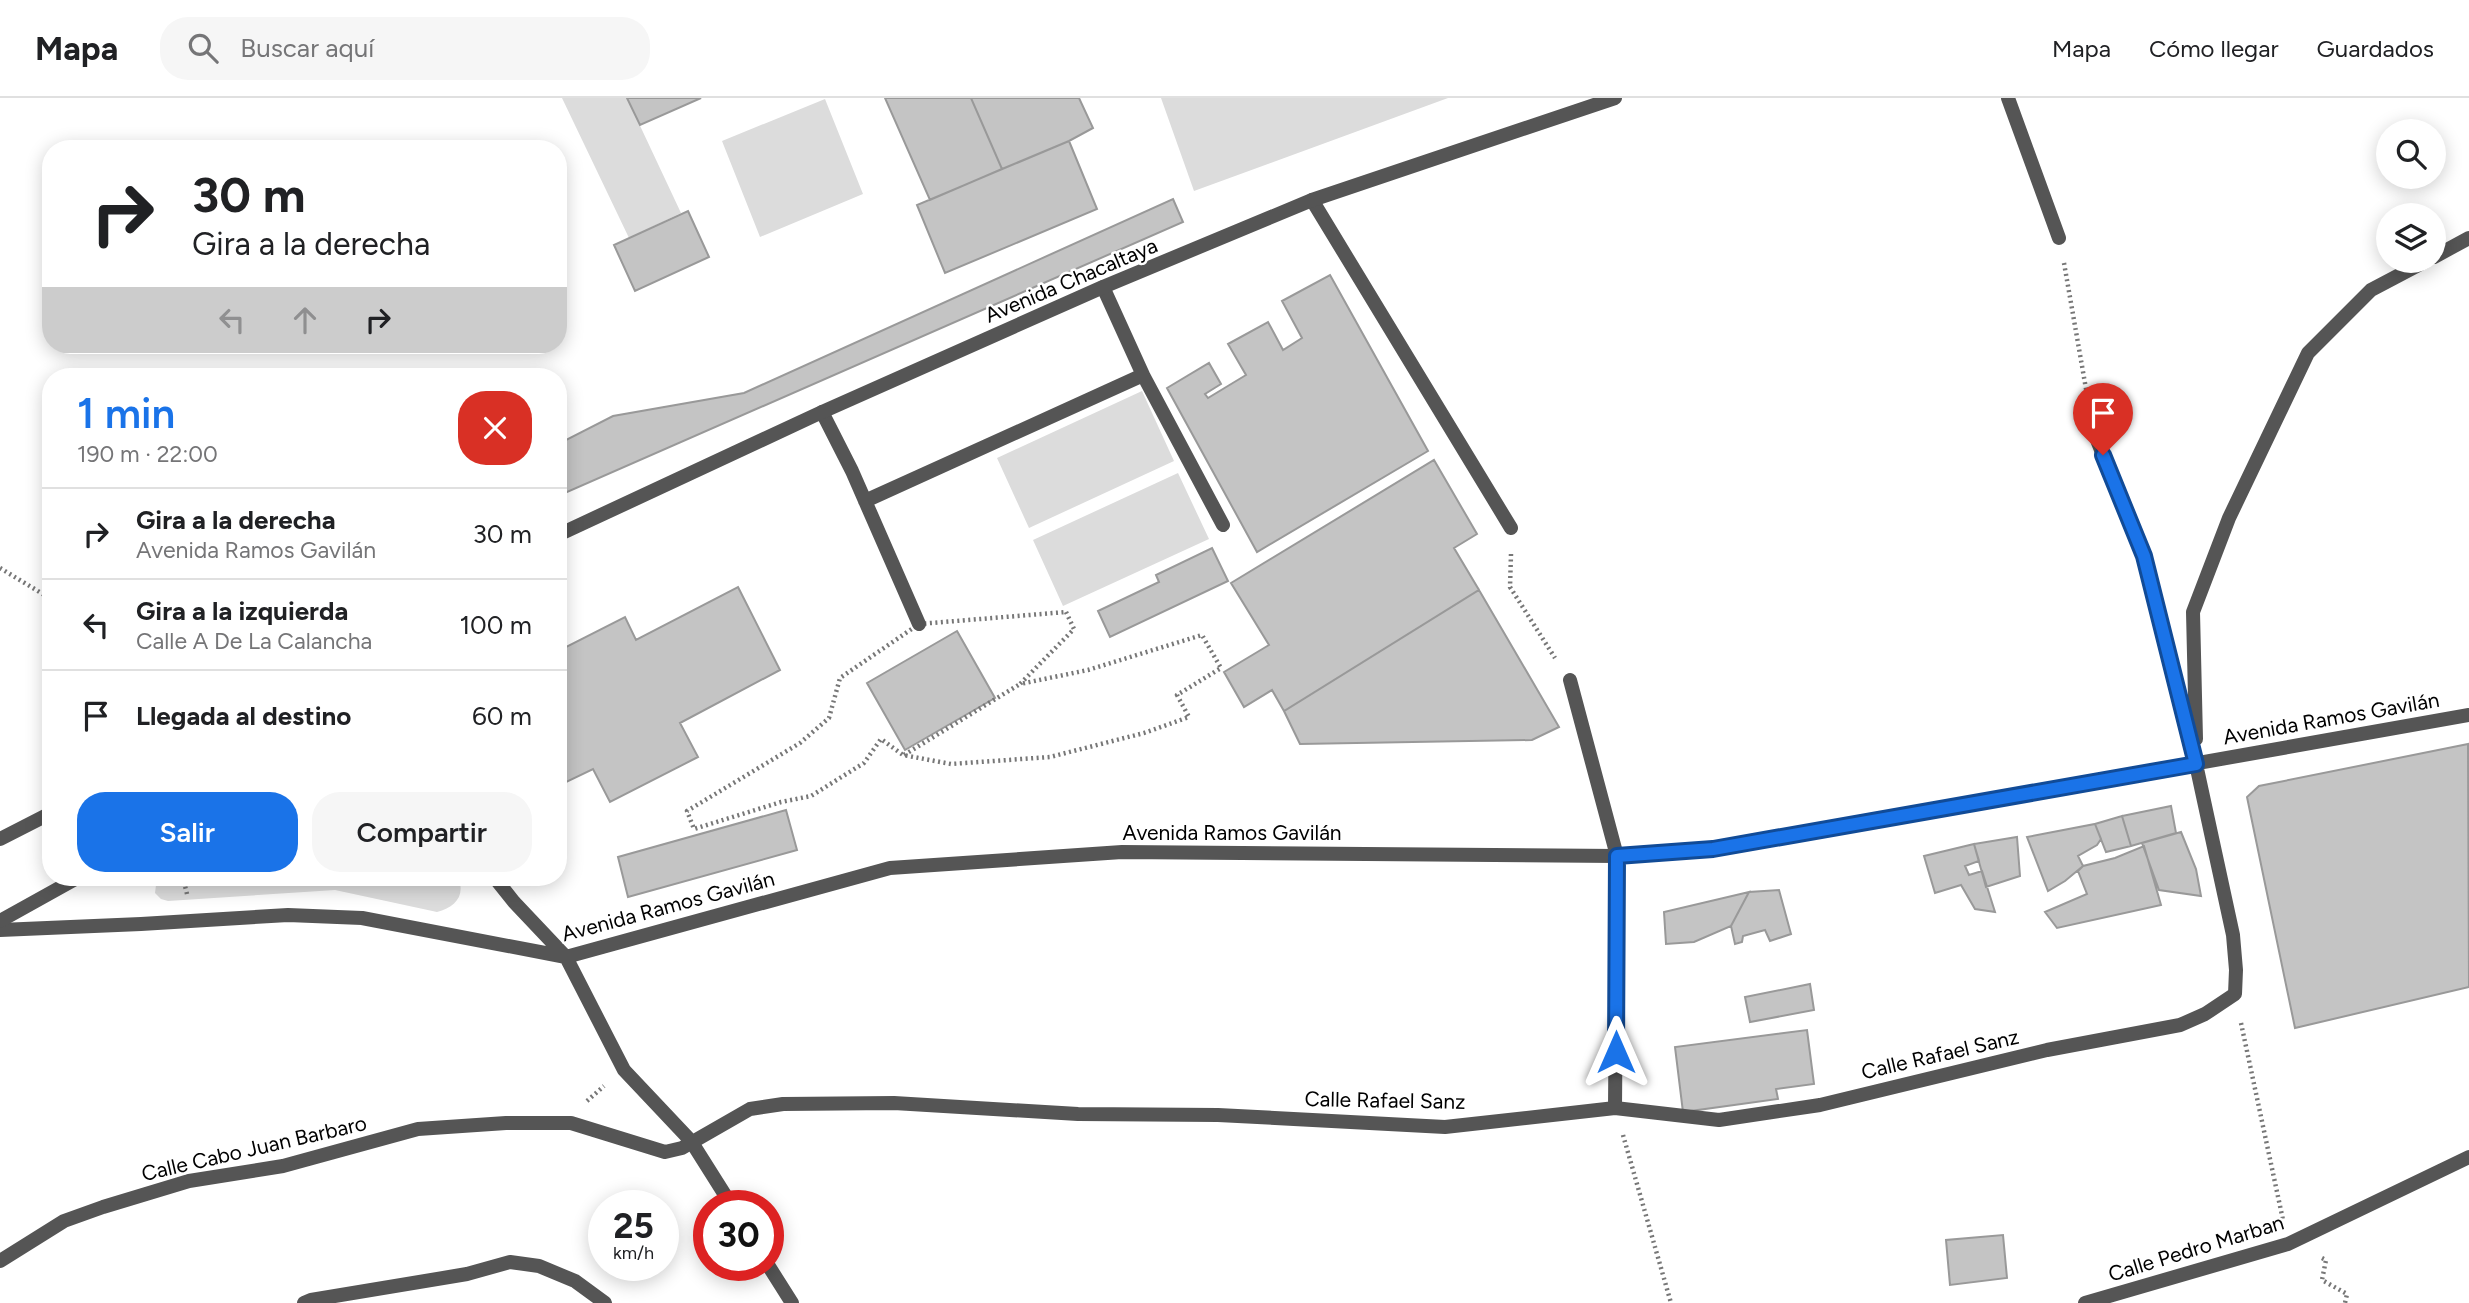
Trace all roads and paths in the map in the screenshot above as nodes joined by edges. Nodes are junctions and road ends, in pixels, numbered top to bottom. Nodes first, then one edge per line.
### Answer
1 (1615, 98) edge
2 (2008, 98) edge
3 (1312, 200) junction
4 (2059, 238) joint
5 (2469, 238) edge
6 (2446, 250) edge
7 (2403, 273) edge
8 (1103, 287) junction
9 (1143, 375) junction
10 (822, 412) junction
11 (2093, 430) joint
12 (865, 500) junction
13 (1223, 525) dead end
14 (1511, 528) joint
15 (567, 531) edge
16 (0, 568) edge
17 (42, 594) edge
18 (919, 624) junction
19 (1570, 680) joint
20 (1020, 684) junction
21 (2469, 715) edge
22 (903, 755) junction
23 (2196, 764) junction
24 (42, 818) edge
25 (0, 839) edge
26 (1617, 856) junction
27 (63, 886) edge
28 (186, 886) edge
29 (501, 886) edge
30 (187, 894) dead end
31 (0, 921) edge
32 (0, 930) edge
33 (566, 957) junction
34 (2235, 995) junction
35 (624, 1070) junction
36 (1615, 1108) junction
37 (571, 1123) junction
38 (691, 1141) junction
39 (2469, 1157) edge
40 (722, 1190) edge
41 (2288, 1244) junction
42 (0, 1261) edge
43 (778, 1281) edge
44 (304, 1303) edge
45 (605, 1303) edge
46 (792, 1303) edge
47 (1671, 1303) edge
48 (2085, 1303) edge
49 (2345, 1303) edge

1 - 3 street, Avenida Chacaltaya
2 - 4 street
3 - 8 street, Avenida Chacaltaya
3 - 14 street
4 - 11 path
5 - 6 street
7 - 23 street
8 - 9 street
8 - 10 street, Avenida Chacaltaya
9 - 12 street
9 - 13 street
10 - 12 street
10 - 15 street, Avenida Chacaltaya
11 - 23 street
12 - 18 street
14 - 19 path
16 - 17 path
18 - 20 path
18 - 22 path
19 - 26 street
20 - 22 path
20 - 22 path
21 - 23 street, Avenida Ramos Gavilán
23 - 26 street, Avenida Ramos Gavilán
23 - 34 street
24 - 25 street
26 - 33 street, Avenida Ramos Gavilán
26 - 36 street
27 - 31 street
28 - 30 path
29 - 33 street
32 - 33 street, Avenida Ramos Gavilán
33 - 35 street
34 - 36 street, Calle Rafael Sanz
34 - 41 path
35 - 37 path
35 - 38 street
36 - 38 street, Calle Rafael Sanz
36 - 47 path
37 - 38 street, Calle Cabo Juan Barbaro
37 - 42 street, Calle Cabo Juan Barbaro
38 - 40 street
39 - 41 street, Calle Pedro Marban
41 - 48 street, Calle Pedro Marban
41 - 49 path
43 - 46 street
44 - 45 street

